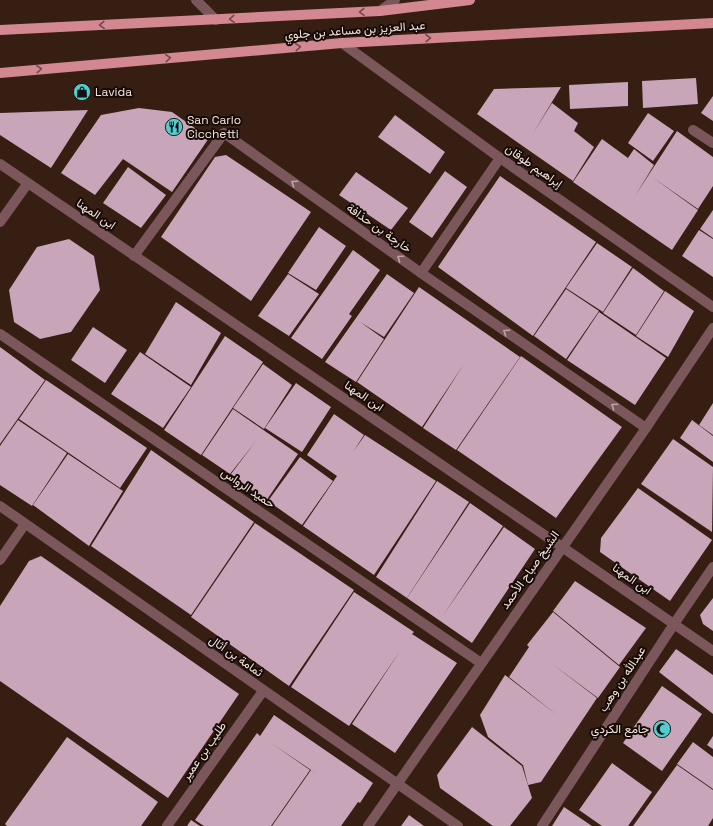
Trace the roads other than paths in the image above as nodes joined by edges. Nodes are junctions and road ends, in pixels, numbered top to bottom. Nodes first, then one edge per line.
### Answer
1 (196, 0) edge
2 (395, 0) edge
3 (470, 0) edge
4 (380, 11) junction
5 (216, 20) junction
6 (713, 23) edge
7 (0, 30) edge
8 (342, 43) junction
9 (0, 73) edge
10 (693, 130) dead end
11 (713, 143) edge
12 (500, 158) junction
13 (0, 164) edge
14 (28, 183) junction
15 (0, 222) edge
16 (134, 256) junction
17 (421, 273) junction
18 (713, 307) edge
19 (713, 328) edge
20 (0, 334) edge
21 (646, 428) junction
22 (0, 506) edge
23 (25, 524) junction
24 (562, 547) junction
25 (0, 560) edge
26 (713, 567) edge
27 (674, 624) junction
28 (713, 651) edge
29 (482, 662) junction
30 (263, 691) junction
31 (397, 784) junction
32 (167, 826) edge
33 (368, 826) edge
34 (458, 826) edge
35 (542, 826) edge

1 - 5 street
2 - 4 street
3 - 4 main road, عبد العزيز بن مساعد بن جلوي
4 -> 5 main road, عبد العزيز بن مساعد بن جلوي
5 -> 7 main road, عبد العزيز بن مساعد بن جلوي
8 -> 6 main road, عبد العزيز بن مساعد بن جلوي
9 -> 8 main road, عبد العزيز بن مساعد بن جلوي
8 - 12 street, إبراهيم طوقان
10 - 11 street
12 - 17 street
12 - 18 street, إبراهيم طوقان
13 - 14 street, ابن المهنا
14 - 15 street
14 - 16 street, ابن المهنا
17 -> 16 street, خارجة بن حذافة
16 - 24 street, ابن المهنا
21 -> 17 street, خارجة بن حذافة
19 - 21 street, الشيخ صباح الأحمد
20 - 29 street, حميد الرواس
21 - 24 street, الشيخ صباح الأحمد
22 - 23 street, ثمامة بن أثال
23 - 25 street
23 - 30 street, ثمامة بن أثال
24 - 27 street, ابن المهنا
24 - 29 street, الشيخ صباح الأحمد
26 - 27 street, عبدالله بن وهب
27 - 28 street, ابن المهنا
27 - 35 street, عبدالله بن وهب
29 - 31 street, الشيخ صباح الأحمد
30 - 31 street, ثمامة بن أثال
30 - 32 street, طليب بن عمير
31 - 33 street, الشيخ صباح الأحمد
31 - 34 street, ثمامة بن أثال

